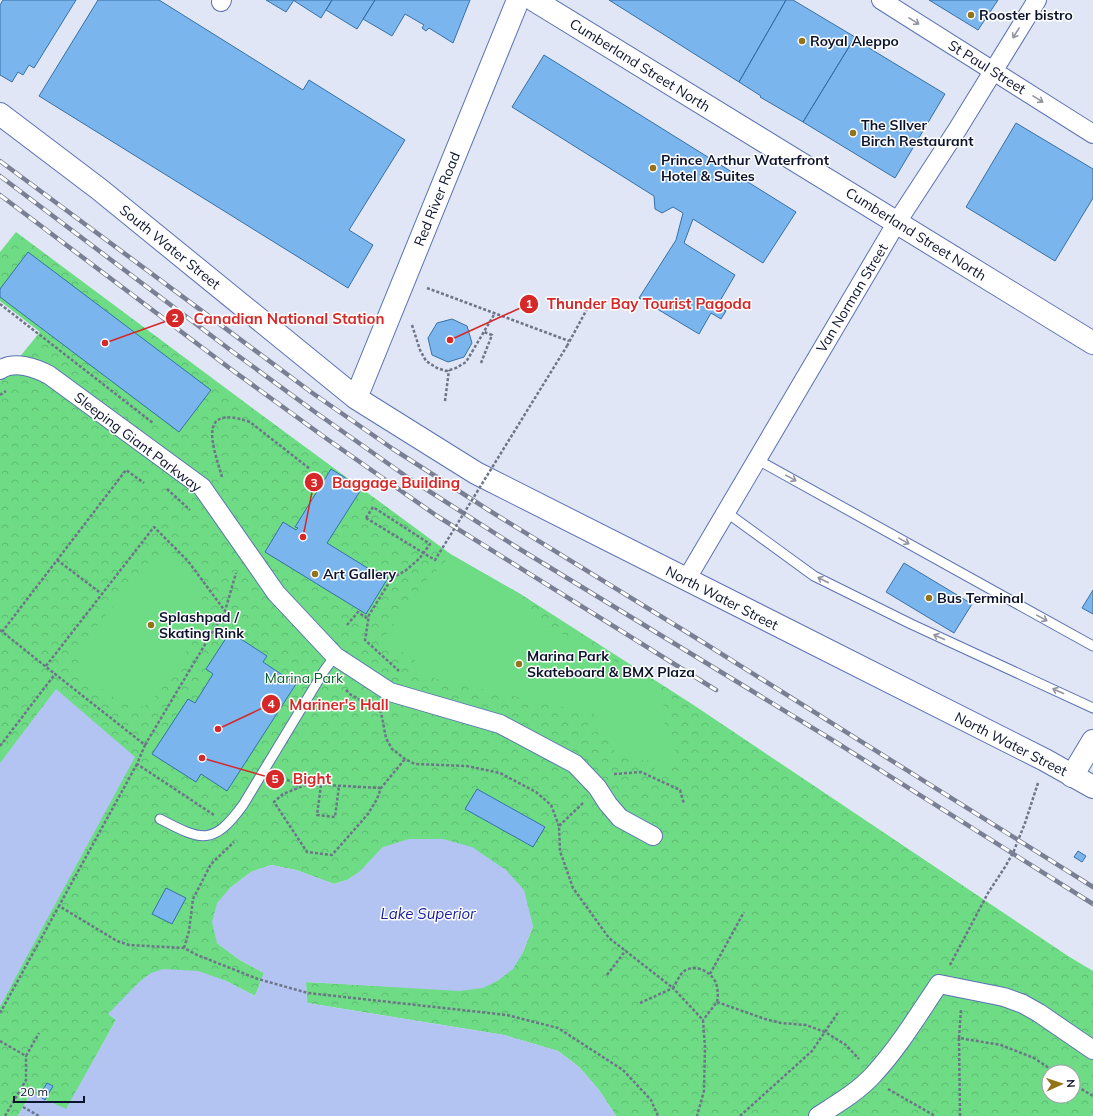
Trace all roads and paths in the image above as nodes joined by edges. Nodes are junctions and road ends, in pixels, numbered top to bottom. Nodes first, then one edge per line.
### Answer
1 (518, 0) edge
2 (534, 0) edge
3 (881, 0) edge
4 (1037, 0) edge
5 (993, 71) junction
6 (0, 114) edge
7 (1093, 134) edge
8 (897, 222) junction
9 (427, 288) dead end
10 (0, 304) edge
11 (587, 309) dead end
12 (495, 313) junction
13 (412, 325) dead end
14 (484, 332) junction
15 (569, 341) junction
16 (1093, 343) edge
17 (481, 363) dead end
18 (0, 370) edge
19 (449, 370) junction
20 (9, 389) dead end
21 (0, 395) edge
22 (356, 398) junction
23 (445, 401) dead end
24 (157, 426) dead end
25 (756, 459) junction
26 (310, 469) dead end
27 (223, 479) dead end
28 (144, 483) dead end
29 (162, 485) dead end
30 (192, 511) dead end
31 (726, 512) junction
32 (57, 560) junction
33 (241, 574) dead end
34 (686, 580) junction
35 (102, 594) junction
36 (225, 611) junction
37 (368, 620) junction
38 (347, 625) dead end
39 (1, 631) edge
40 (1093, 646) edge
41 (335, 656) junction
42 (46, 666) junction
43 (401, 672) dead end
44 (55, 674) junction
45 (351, 695) dead end
46 (369, 705) dead end
47 (1093, 708) edge
48 (375, 709) dead end
49 (1093, 741) edge
50 (145, 745) junction
51 (0, 746) edge
52 (405, 759) junction
53 (137, 764) junction
54 (609, 775) dead end
55 (1072, 776) junction
56 (1038, 782) dead end
57 (274, 783) dead end
58 (321, 785) junction
59 (338, 786) junction
60 (300, 787) junction
61 (1093, 787) edge
62 (381, 788) junction
63 (585, 801) dead end
64 (684, 804) dead end
65 (216, 816) dead end
66 (160, 819) dead end
67 (559, 826) junction
68 (653, 836) dead end
69 (237, 839) dead end
70 (59, 906) junction
71 (744, 912) dead end
72 (184, 948) junction
73 (626, 950) junction
74 (710, 974) junction
75 (607, 975) dead end
76 (939, 984) junction
77 (673, 988) junction
78 (961, 989) junction
79 (718, 1002) junction
80 (640, 1003) dead end
81 (839, 1011) dead end
82 (0, 1013) edge
83 (703, 1020) junction
84 (825, 1032) junction
85 (39, 1033) dead end
86 (960, 1038) junction
87 (0, 1041) edge
88 (1093, 1050) edge
89 (26, 1056) junction
90 (862, 1063) dead end
91 (1043, 1064) edge
92 (886, 1088) dead end
93 (1081, 1089) edge
94 (1093, 1096) edge
95 (23, 1107) dead end
96 (5, 1116) edge
97 (39, 1116) edge
98 (658, 1116) edge
99 (697, 1116) edge
100 (740, 1116) edge
101 (818, 1116) edge
102 (935, 1116) edge
103 (960, 1116) edge

1 - 22 main road, Red River Road
2 - 8 main road, Cumberland Street North
3 -> 5 street, St Paul Street
4 -> 5 street, Van Norman Street
5 -> 7 street, St Paul Street
5 - 8 street, Van Norman Street
6 - 22 main road, South Water Street
8 - 16 main road, Cumberland Street North
8 - 25 street, Van Norman Street
9 - 12 path
10 - 24 path
11 - 15 path
12 - 14 path
12 - 15 path
13 - 19 path
14 - 17 path
14 - 19 path
15 - 37 path, bridge
18 - 41 street, Sleeping Giant Parkway
19 - 23 path
20 - 21 path
22 - 34 main road, North Water Street
25 - 31 street, Van Norman Street
25 -> 40 lane
26 - 27 path
28 - 32 path
29 - 30 path
31 - 34 street, Van Norman Street
47 -> 31 lane
32 - 35 path
32 - 39 path
33 - 36 path
34 - 55 main road, North Water Street
35 - 36 path
35 - 42 path
36 - 50 path
37 - 38 path
37 - 43 path
39 - 42 path
41 - 66 lane
41 - 68 street, Sleeping Giant Parkway
42 - 44 path
44 - 50 path
44 - 51 path
45 - 46 path
48 - 52 path
49 - 55 main road
50 - 53 path
52 - 62 path
52 - 67 path
53 - 65 path
53 - 70 path
54 - 64 path
55 - 61 main road, North Water Street
56 - 76 path
57 - 60 path
58 - 59 path
58 - 59 path
58 - 60 path
59 - 62 path
60 - 62 path
63 - 67 path
67 - 73 path
69 - 72 path
70 - 72 path
70 - 82 path
71 - 74 path
72 - 98 path
73 - 75 path
73 - 77 path
74 - 77 path
74 - 79 path
76 - 78 street
76 - 101 street
77 - 80 path
77 - 83 path
78 - 86 path
78 - 88 street
79 - 83 path
79 - 84 path
81 - 84 path
83 - 99 path
84 - 90 path
84 - 100 path
85 - 89 path
86 - 91 path
86 - 103 path
87 - 89 path
89 - 96 path
92 - 102 path
93 - 94 path
95 - 97 path

